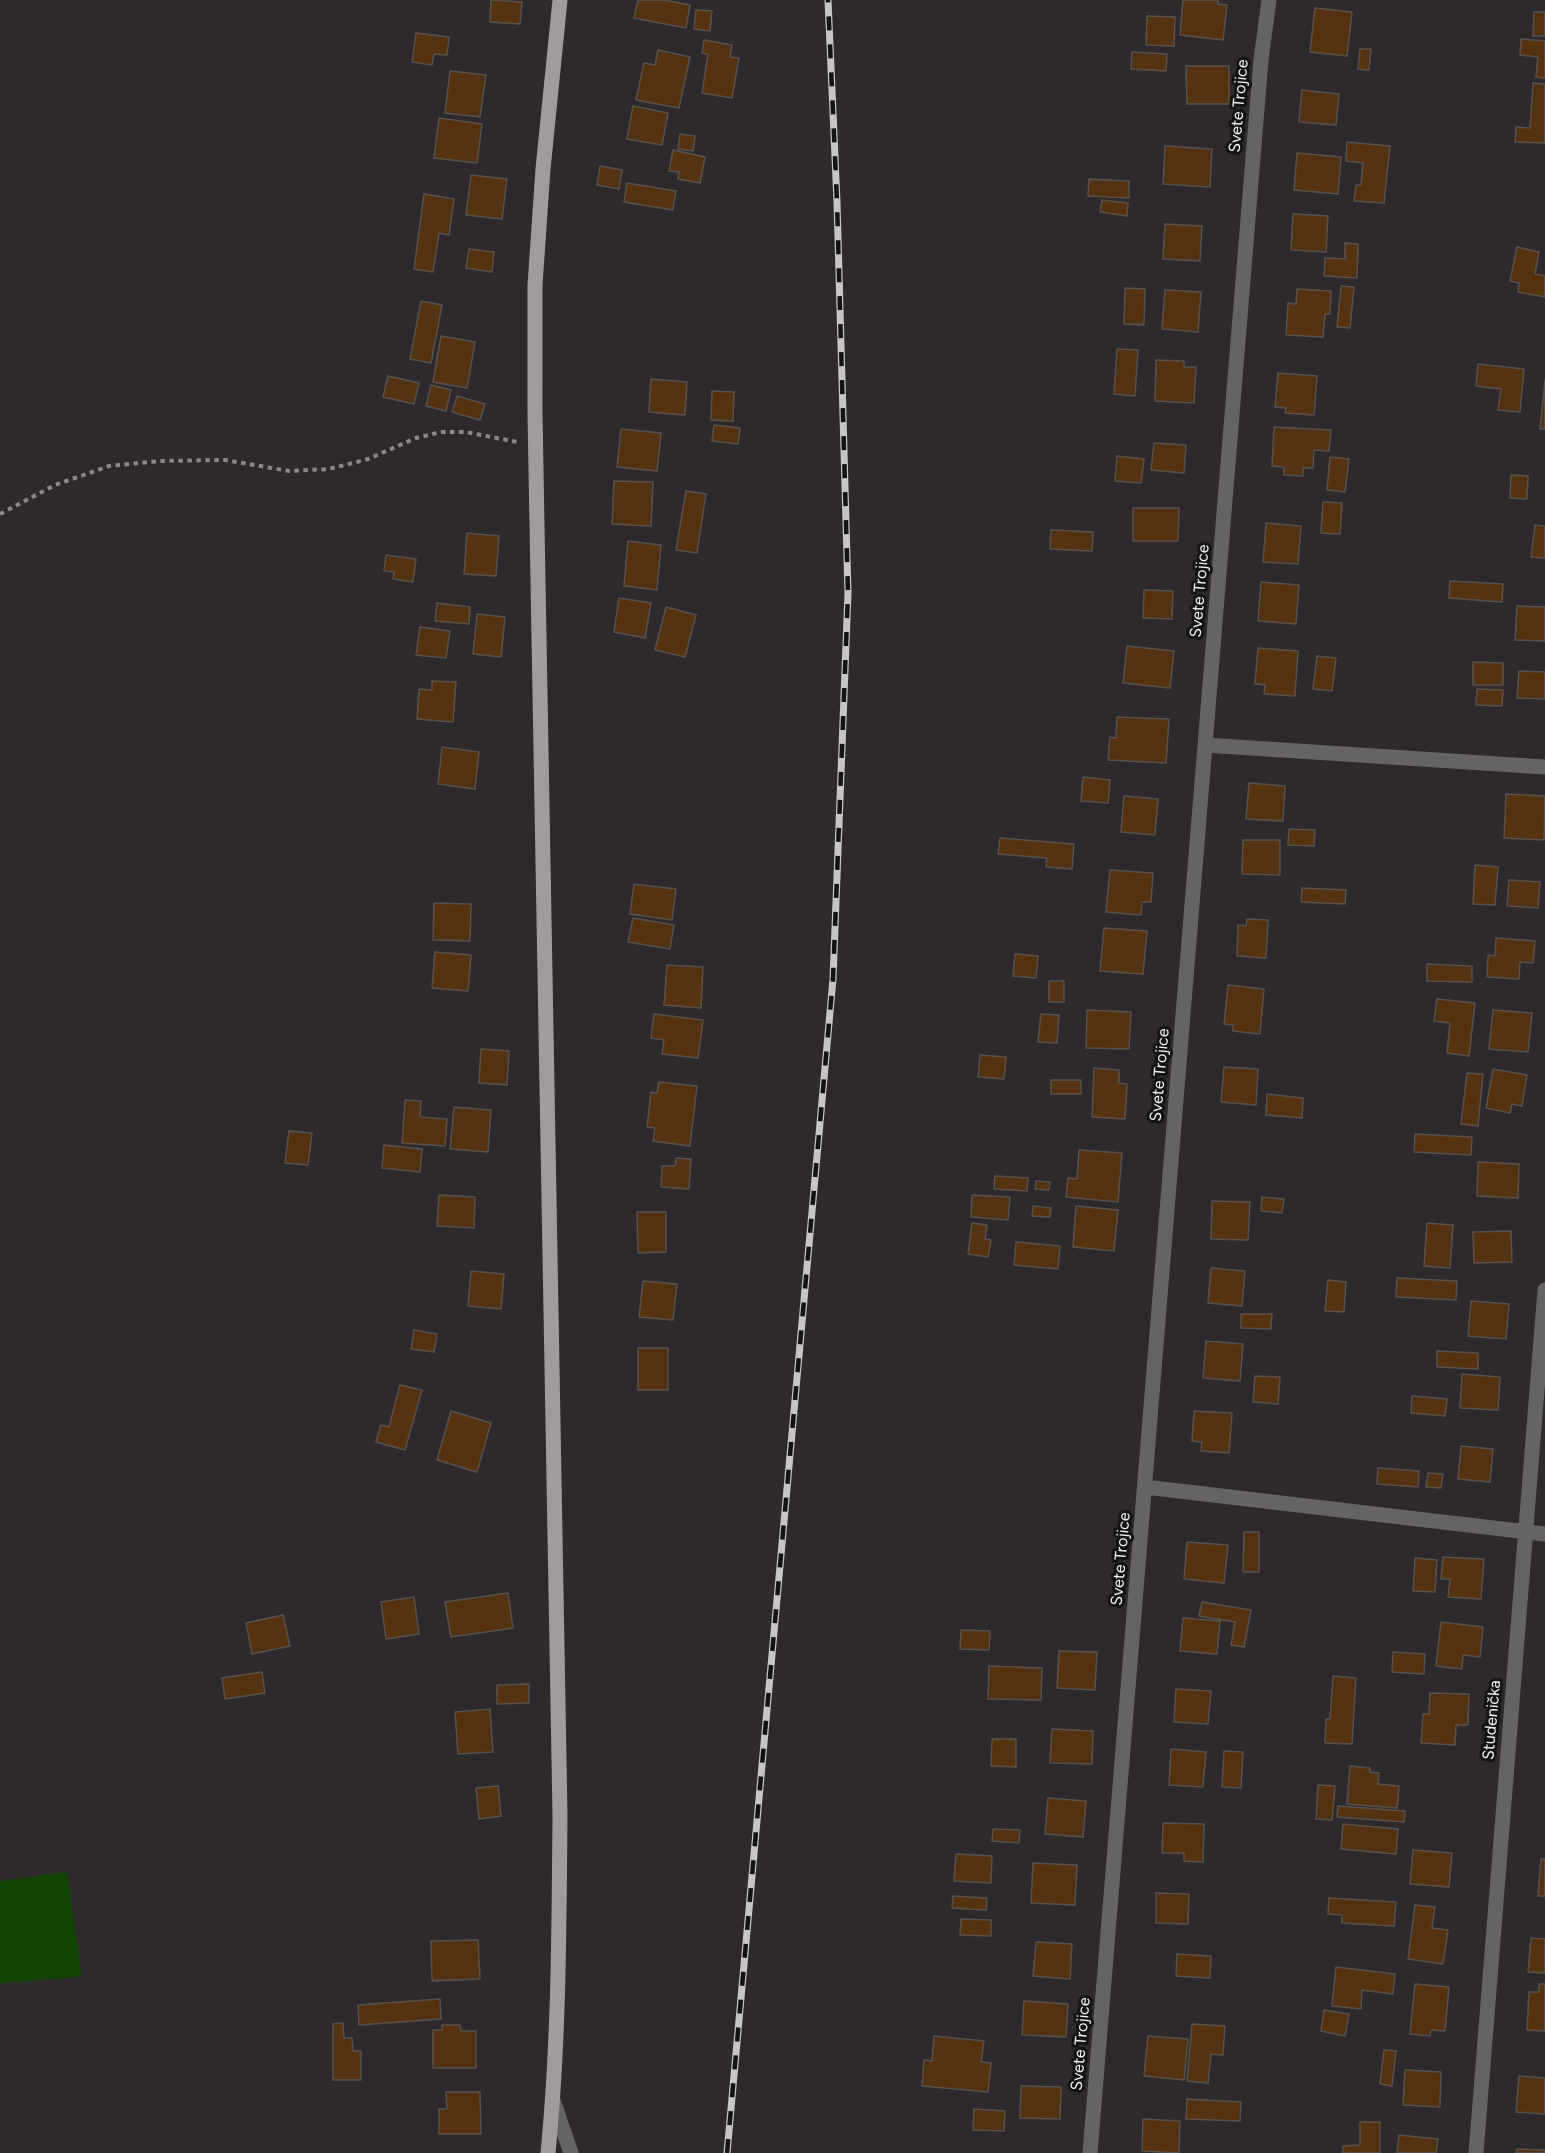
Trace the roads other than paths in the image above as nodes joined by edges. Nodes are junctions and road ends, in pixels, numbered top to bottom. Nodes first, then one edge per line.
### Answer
1 (560, 0) edge
2 (1269, 0) edge
3 (1205, 745) junction
4 (1545, 767) edge
5 (1545, 1290) edge
6 (1145, 1487) junction
7 (1525, 1532) junction
8 (1545, 1534) edge
9 (553, 2100) junction
10 (548, 2153) edge
11 (572, 2153) edge
12 (1090, 2153) edge
13 (1476, 2153) edge

1 - 9 main road
2 - 3 street, Svete Trojice
3 - 4 street
3 - 6 street, Svete Trojice
5 - 7 street, Studenička
6 - 7 street
6 - 12 street, Svete Trojice
7 - 8 street
7 - 13 street, Studenička
9 - 10 main road
9 - 11 street

